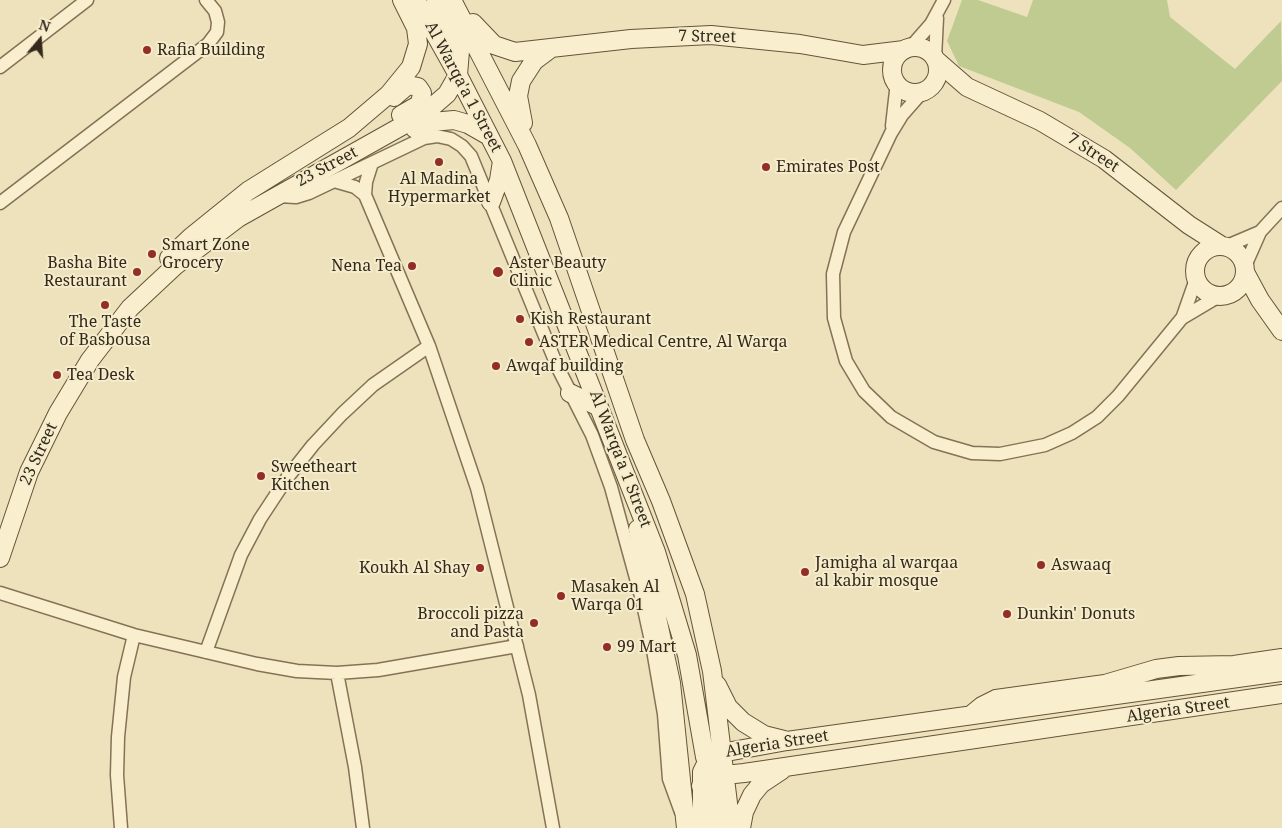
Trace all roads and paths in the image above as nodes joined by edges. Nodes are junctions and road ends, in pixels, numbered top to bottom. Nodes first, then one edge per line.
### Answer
1 (87, 0) edge
2 (206, 0) edge
3 (402, 0) edge
4 (416, 0) edge
5 (436, 0) edge
6 (944, 0) edge
7 (455, 5) edge
8 (937, 15) junction
9 (550, 49) junction
10 (907, 49) junction
11 (863, 55) junction
12 (936, 59) junction
13 (0, 67) edge
14 (458, 75) junction
15 (896, 82) junction
16 (968, 87) junction
17 (925, 90) junction
18 (348, 128) junction
19 (891, 133) junction
20 (489, 136) junction
21 (381, 138) junction
22 (527, 145) junction
23 (502, 161) junction
24 (372, 163) junction
25 (310, 176) junction
26 (334, 181) junction
27 (276, 195) junction
28 (365, 195) junction
29 (0, 202) edge
30 (490, 202) junction
31 (1282, 208) edge
32 (1182, 220) junction
33 (1260, 232) junction
34 (1224, 246) junction
35 (1197, 260) junction
36 (1246, 270) junction
37 (1196, 279) junction
38 (1224, 295) junction
39 (130, 308) junction
40 (1266, 308) junction
41 (1182, 318) junction
42 (1282, 331) edge
43 (429, 346) junction
44 (570, 393) junction
45 (599, 407) junction
46 (627, 480) junction
47 (0, 558) edge
48 (0, 593) edge
49 (0, 602) edge
50 (41, 607) junction
51 (134, 635) junction
52 (517, 646) junction
53 (206, 652) junction
54 (1282, 658) edge
55 (712, 671) junction
56 (1282, 672) edge
57 (337, 673) junction
58 (1282, 694) edge
59 (969, 717) junction
60 (787, 741) junction
61 (714, 758) junction
62 (786, 767) junction
63 (725, 775) junction
64 (701, 786) junction
65 (691, 826) edge
66 (121, 828) edge
67 (363, 828) edge
68 (553, 828) edge
69 (718, 828) edge
70 (731, 828) edge
71 (741, 828) edge

1 - 13 street
2 - 29 street
3 - 18 street, 23 Street
4 - 14 street, Al Warqa'a 1 Street
5 - 14 street, 23 Street
6 - 8 street
7 - 9 street, 7 Street
7 - 22 street, Al Warqa'a 1 Street
8 - 10 street
8 - 12 street
9 - 11 street, 7 Street
9 - 22 street
10 - 11 street, 7 Street
10 - 12 street
10 - 15 street
11 - 15 street, 7 Street
12 - 16 street, 7 Street
12 - 17 street
14 - 20 street, Al Warqa'a 1 Street
14 - 21 street, 23 Street
15 - 17 street
15 - 19 street
16 - 17 street, 7 Street
16 - 32 street, 7 Street
17 - 19 street
18 - 25 street
18 - 39 street, 23 Street
19 - 41 street
20 - 21 street
20 - 23 street, Al Warqa'a 1 Street
21 - 25 street, 23 Street
22 - 55 street, Al Warqa'a 1 Street
23 - 30 street
23 - 45 street, Al Warqa'a 1 Street
24 - 26 street
24 - 28 street
24 - 30 street
25 - 27 street, 23 Street
26 - 27 street
26 - 28 street
27 - 39 street, 23 Street
28 - 43 street
30 - 44 street
31 - 33 street
32 - 34 street, 7 Street
32 - 35 street, 7 Street
33 - 34 street
33 - 36 street
34 - 35 street
34 - 36 street
35 - 37 street
36 - 38 street
36 - 40 street
37 - 38 street
37 - 41 street
38 - 40 street
38 - 41 street
39 - 47 street, 23 Street
40 - 42 street
43 - 52 street
43 - 53 street
44 - 45 street
44 - 65 street
45 - 46 street, Al Warqa'a 1 Street
46 - 61 street, Al Warqa'a 1 Street
46 - 65 street
48 - 50 street
49 - 50 street
50 - 51 street
51 - 53 street
51 - 66 street
52 - 57 street
52 - 68 street
53 - 57 street
54 - 59 street
55 - 60 street
55 - 61 street, Al Warqa'a 1 Street
56 - 59 street, Algeria Street
57 - 67 street
58 - 62 street, Algeria Street
59 - 60 street, Algeria Street
60 - 61 street, Algeria Street
61 - 63 street, Algeria Street
61 - 64 street, Al Warqa'a 1 Street
62 - 63 street, Algeria Street
62 - 71 street
63 - 70 street
64 - 65 street, Al Warqa'a 1 Street
64 - 69 street

